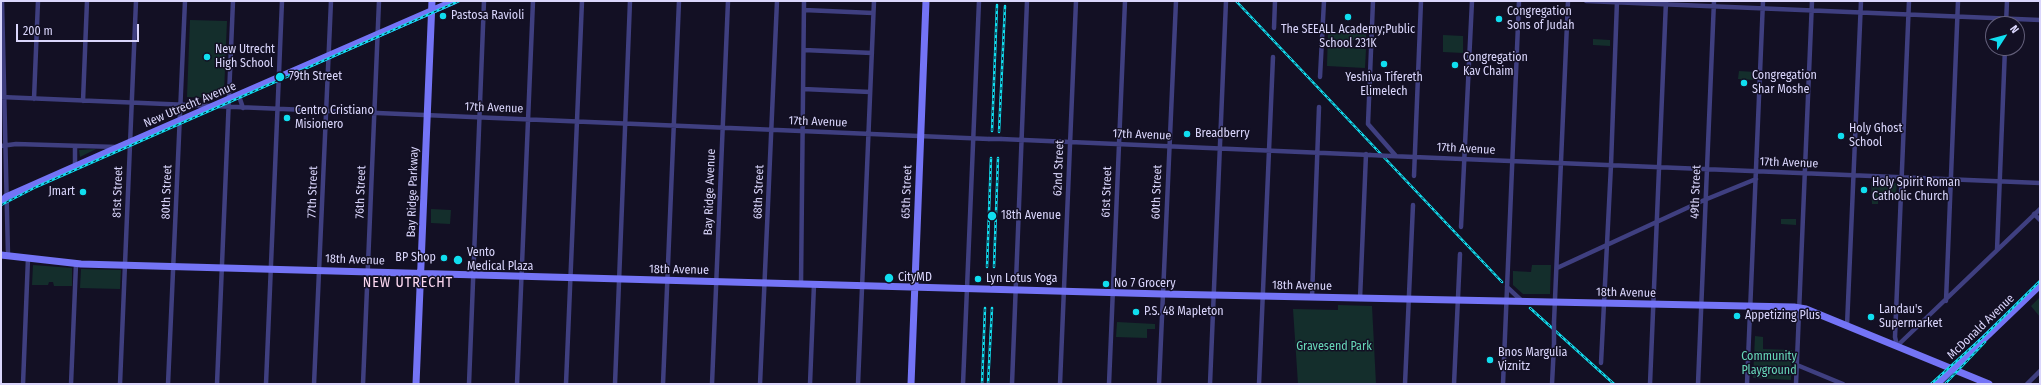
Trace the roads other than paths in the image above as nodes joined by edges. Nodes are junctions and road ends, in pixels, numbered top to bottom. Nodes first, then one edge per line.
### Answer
1 (2, 1) edge
2 (38, 1) edge
3 (87, 1) edge
4 (136, 1) edge
5 (185, 1) edge
6 (234, 1) edge
7 (282, 1) edge
8 (331, 1) edge
9 (379, 1) edge
10 (432, 1) edge
11 (454, 1) edge
12 (484, 1) edge
13 (533, 1) edge
14 (582, 1) edge
15 (630, 1) edge
16 (679, 1) edge
17 (728, 1) edge
18 (777, 1) edge
19 (804, 1) edge
20 (874, 1) edge
21 (926, 1) edge
22 (979, 1) edge
23 (1027, 1) edge
24 (1076, 1) edge
25 (1125, 1) edge
26 (1176, 1) edge
27 (1226, 1) edge
28 (1275, 1) edge
29 (1324, 1) edge
30 (1373, 1) edge
31 (1421, 1) edge
32 (1472, 1) edge
33 (1519, 1) edge
34 (1568, 1) edge
35 (1586, 1) edge
36 (1763, 1) edge
37 (1812, 1) edge
38 (1860, 1) edge
39 (1910, 1) edge
40 (1958, 1) edge
41 (2007, 1) edge
42 (1617, 2) edge
43 (1665, 3) edge
44 (1714, 4) edge
45 (1763, 8) junction
46 (804, 10) junction
47 (431, 11) junction
48 (1811, 11) junction
49 (873, 13) junction
50 (1860, 13) junction
51 (1909, 15) junction
52 (2006, 16) edge
53 (1957, 17) junction
54 (1985, 19) edge
55 (2025, 20) edge
56 (2040, 20) edge
57 (1274, 28) dead end
58 (378, 34) junction
59 (804, 50) junction
60 (872, 53) junction
61 (328, 56) junction
62 (2005, 56) edge
63 (1273, 57) dead end
64 (1320, 77) dead end
65 (279, 78) junction
66 (803, 89) junction
67 (870, 92) junction
68 (238, 96) junction
69 (3, 97) edge
70 (34, 99) junction
71 (83, 101) junction
72 (132, 103) junction
73 (229, 104) junction
74 (181, 105) junction
75 (214, 107) junction
76 (1319, 107) dead end
77 (243, 108) junction
78 (278, 109) junction
79 (326, 111) junction
80 (374, 113) junction
81 (427, 115) junction
82 (479, 118) junction
83 (528, 119) junction
84 (180, 121) junction
85 (577, 122) junction
86 (625, 124) junction
87 (674, 126) junction
88 (722, 128) junction
89 (771, 130) junction
90 (803, 131) junction
91 (868, 134) junction
92 (921, 136) junction
93 (973, 138) junction
94 (1022, 140) junction
95 (130, 142) junction
96 (1070, 142) junction
97 (1119, 144) junction
98 (3, 146) edge
99 (75, 146) junction
100 (119, 147) junction
101 (1169, 147) junction
102 (1220, 148) junction
103 (1269, 151) junction
104 (1317, 153) junction
105 (1368, 155) junction
106 (1396, 156) junction
107 (1415, 157) junction
108 (1464, 159) junction
109 (1512, 161) junction
110 (1561, 163) junction
111 (1611, 165) junction
112 (75, 167) junction
113 (1658, 167) junction
114 (1707, 169) junction
115 (1756, 171) junction
116 (1804, 173) junction
117 (1853, 175) junction
118 (1414, 176) dead end
119 (1902, 177) junction
120 (1756, 179) junction
121 (1951, 179) junction
122 (1999, 182) junction
123 (2040, 183) edge
124 (1706, 199) junction
125 (4, 200) edge
126 (1413, 205) dead end
127 (2040, 209) edge
128 (2034, 214) junction
129 (2040, 220) edge
130 (1656, 222) junction
131 (1461, 227) dead end
132 (1606, 245) junction
133 (1997, 250) junction
134 (1460, 254) dead end
135 (4, 255) edge
136 (28, 258) junction
137 (76, 264) junction
138 (125, 265) junction
139 (174, 266) junction
140 (222, 268) junction
141 (1557, 268) junction
142 (271, 269) junction
143 (320, 270) junction
144 (368, 272) junction
145 (421, 274) junction
146 (472, 275) junction
147 (521, 276) junction
148 (570, 278) junction
149 (619, 279) junction
150 (668, 280) junction
151 (716, 282) junction
152 (765, 283) junction
153 (801, 284) junction
154 (814, 284) junction
155 (2040, 285) edge
156 (862, 286) junction
157 (914, 287) junction
158 (1507, 287) junction
159 (967, 289) junction
160 (1016, 290) junction
161 (1064, 292) junction
162 (1113, 293) junction
163 (1163, 294) junction
164 (1214, 295) junction
165 (1263, 296) junction
166 (1312, 297) junction
167 (1360, 299) junction
168 (1409, 299) junction
169 (1458, 300) junction
170 (1506, 301) junction
171 (1946, 301) junction
172 (1523, 302) junction
173 (1555, 302) junction
174 (1604, 304) junction
175 (1652, 304) junction
176 (1701, 306) junction
177 (1750, 307) junction
178 (1799, 308) junction
179 (1847, 326) junction
180 (1897, 346) junction
181 (1601, 363) dead end
182 (1797, 365) junction
183 (1953, 369) junction
184 (2040, 371) edge
185 (23, 384) edge
186 (71, 384) edge
187 (120, 384) edge
188 (168, 384) edge
189 (217, 384) edge
190 (266, 384) edge
191 (314, 384) edge
192 (363, 384) edge
193 (416, 384) edge
194 (469, 384) edge
195 (517, 384) edge
196 (566, 384) edge
197 (615, 384) edge
198 (663, 384) edge
199 (712, 384) edge
200 (760, 384) edge
201 (810, 384) edge
202 (858, 384) edge
203 (910, 384) edge
204 (963, 384) edge
205 (1012, 384) edge
206 (1060, 384) edge
207 (1109, 384) edge
208 (1160, 384) edge
209 (1210, 384) edge
210 (1259, 384) edge
211 (1405, 384) edge
212 (1454, 384) edge
213 (1503, 384) edge
214 (1552, 384) edge
215 (1650, 384) edge
216 (1698, 384) edge
217 (1747, 384) edge
218 (1796, 384) edge
219 (1843, 384) edge
220 (1938, 384) edge
221 (1990, 384) edge
222 (2027, 384) edge

1 - 69 street
2 - 70 street
3 - 71 street
4 - 72 street, 81st Street
5 - 74 street, 80th Street
6 - 73 street
7 - 65 street
8 - 61 street, 77th Street
9 - 58 street, 76th Street
10 - 47 street, Bay Ridge Parkway
11 - 47 street, New Utrecht Avenue
12 - 82 street
13 - 83 street
14 - 85 street
15 - 86 street
16 - 87 street
17 - 88 street, Bay Ridge Avenue
18 - 89 street, 68th Street
19 - 46 street
20 - 49 street
21 - 92 street, 65th Street
22 - 93 street
23 - 94 street
24 - 96 street, 62nd Street
25 - 97 street, 61st Street
26 - 101 street, 60th Street
27 - 102 street
28 - 57 street
29 - 64 street
30 - 106 street
31 - 107 street
32 - 108 street
33 - 109 street
34 - 110 street
35 - 42 street
36 - 45 street
37 - 48 street
38 - 50 street
39 - 51 street
40 - 53 street
41 - 52 street
42 - 43 street
42 - 111 street
43 - 44 street
43 - 113 street
44 - 45 street
44 - 114 street, 49th Street
45 - 48 street
45 - 115 street
46 - 49 street
46 - 59 street
47 - 58 street, New Utrecht Avenue
47 - 81 street, Bay Ridge Parkway
48 - 50 street
48 - 116 street
49 - 60 street
50 - 51 street
50 - 117 street
51 - 53 street
51 - 119 street
53 - 54 street
53 - 121 street
55 - 56 street
58 - 61 street, New Utrecht Avenue
58 - 80 street, 76th Street
59 - 60 street
59 - 66 street
60 - 67 street
61 - 65 street, New Utrecht Avenue
61 - 79 street, 77th Street
62 - 122 street
63 - 103 street
65 - 68 street, New Utrecht Avenue
65 - 78 street
66 - 67 street
66 - 90 street
67 - 91 street
68 - 73 street, New Utrecht Avenue
68 - 77 street
69 - 70 street
69 - 98 street
70 - 71 street
71 - 72 street
72 - 74 street
72 - 95 street, 81st Street
73 - 75 street, New Utrecht Avenue
73 - 77 street, 17th Avenue
73 - 140 street
74 - 75 street
74 - 84 street, 80th Street
75 - 84 street, New Utrecht Avenue
76 - 104 street
77 - 78 street, 17th Avenue
78 - 79 street, 17th Avenue
78 - 142 street
79 - 80 street, 17th Avenue
79 - 143 street, 77th Street
80 - 81 street, 17th Avenue
80 - 144 street, 76th Street
81 - 82 street, 17th Avenue
81 - 145 street, Bay Ridge Parkway
82 - 83 street, 17th Avenue
82 - 146 street
83 - 85 street, 17th Avenue
83 - 147 street
84 - 95 street, New Utrecht Avenue
84 - 139 street, 80th Street
85 - 86 street, 17th Avenue
85 - 148 street
86 - 87 street, 17th Avenue
86 - 149 street
87 - 88 street, 17th Avenue
87 - 150 street
88 - 89 street, 17th Avenue
88 - 151 street, Bay Ridge Avenue
89 - 90 street, 17th Avenue
89 - 152 street, 68th Street
90 - 91 street, 17th Avenue
90 - 153 street
91 - 92 street, 17th Avenue
91 - 156 street
92 - 93 street, 17th Avenue
92 - 157 street, 65th Street
93 - 94 street, 17th Avenue, bridge
93 - 159 street
94 - 96 street, 17th Avenue
94 - 160 street
95 - 100 street, New Utrecht Avenue
95 - 138 street, 81st Street
96 - 97 street, 17th Avenue
96 - 161 street, 62nd Street
97 - 101 street, 17th Avenue
97 - 162 street, 61st Street
98 - 99 street
98 - 125 street
99 - 100 street
99 - 112 street
100 - 112 street, New Utrecht Avenue
101 - 102 street, 17th Avenue
101 - 163 street, 60th Street
102 - 103 street, 17th Avenue
102 - 164 street
103 - 104 street, 17th Avenue
103 - 165 street
104 - 105 street, 17th Avenue
104 - 166 street
105 - 106 street, 17th Avenue, bridge
105 - 167 street
106 - 107 street, 17th Avenue
107 - 108 street, 17th Avenue
107 - 118 street
108 - 109 street, 17th Avenue
108 - 131 street
109 - 110 street, 17th Avenue
109 - 158 street
110 - 111 street, 17th Avenue
110 - 141 street
111 - 113 street, 17th Avenue
111 - 132 street
112 - 125 street, New Utrecht Avenue
113 - 114 street, 17th Avenue
113 - 130 street
114 - 115 street, 17th Avenue
114 - 124 street, 49th Street
115 - 116 street, 17th Avenue
115 - 120 street
116 - 117 street, 17th Avenue
116 - 178 street
117 - 119 street, 17th Avenue
117 - 179 street
119 - 121 street, 17th Avenue
119 - 180 street
120 - 124 street
120 - 177 street
121 - 122 street, 17th Avenue
121 - 171 street
122 - 123 street, 17th Avenue
122 - 133 street
124 - 130 street
124 - 176 street, 49th Street
125 - 135 street
126 - 168 street
127 - 128 street
128 - 129 street
128 - 133 street
130 - 132 street
130 - 175 street
132 - 141 street
132 - 174 street
133 - 171 street
134 - 169 street
135 - 136 street, 18th Avenue
136 - 137 street, 18th Avenue
136 - 185 street
137 - 138 street, 18th Avenue
137 - 186 street
138 - 139 street, 18th Avenue
138 - 187 street, 81st Street
139 - 140 street, 18th Avenue
139 - 188 street, 80th Street
140 - 142 street, 18th Avenue
140 - 189 street
141 - 173 street
142 - 143 street, 18th Avenue
142 - 190 street
143 - 144 street, 18th Avenue
143 - 191 street, 77th Street
144 - 145 street, 18th Avenue
144 - 192 street, 76th Street
145 - 146 street, 18th Avenue
145 - 193 street, Bay Ridge Parkway
146 - 147 street, 18th Avenue
146 - 194 street
147 - 148 street, 18th Avenue
147 - 195 street
148 - 149 street, 18th Avenue
148 - 196 street
149 - 150 street, 18th Avenue
149 - 197 street
150 - 151 street, 18th Avenue
150 - 198 street
151 - 152 street, 18th Avenue
151 - 199 street, Bay Ridge Avenue
152 - 153 street, 18th Avenue
152 - 200 street, 68th Street
153 - 154 street, 18th Avenue
154 - 156 street, 18th Avenue
154 - 201 street
155 - 183 street, McDonald Avenue
156 - 157 street, 18th Avenue
156 - 202 street
157 - 159 street, 18th Avenue
157 - 203 street, 65th Street
158 - 170 street
158 - 172 street
159 - 160 street, 18th Avenue
159 - 204 street
160 - 161 street, 18th Avenue
160 - 205 street
161 - 162 street, 18th Avenue
161 - 206 street, 62nd Street
162 - 163 street, 18th Avenue
162 - 207 street, 61st Street
163 - 164 street, 18th Avenue
163 - 208 street, 60th Street
164 - 165 street, 18th Avenue
164 - 209 street
165 - 166 street, 18th Avenue
165 - 210 street
166 - 167 street, 18th Avenue
167 - 168 street, 18th Avenue
168 - 169 street, 18th Avenue
168 - 211 street
169 - 170 street, 18th Avenue
169 - 212 street
170 - 172 street, 18th Avenue
170 - 213 street
171 - 180 street
172 - 173 street, 18th Avenue
173 - 174 street, 18th Avenue
173 - 214 street, bridge
174 - 175 street, 18th Avenue
174 - 181 street
175 - 176 street, 18th Avenue
175 - 215 street
176 - 177 street, 18th Avenue
176 - 216 street, 49th Street
177 - 178 street, 18th Avenue
177 - 217 street
178 - 179 street, 18th Avenue
178 - 182 street
179 - 180 street, 18th Avenue
180 - 183 street, 18th Avenue
182 - 218 street
182 - 219 street
183 - 220 street, McDonald Avenue
183 - 221 street, 18th Avenue
184 - 222 street

